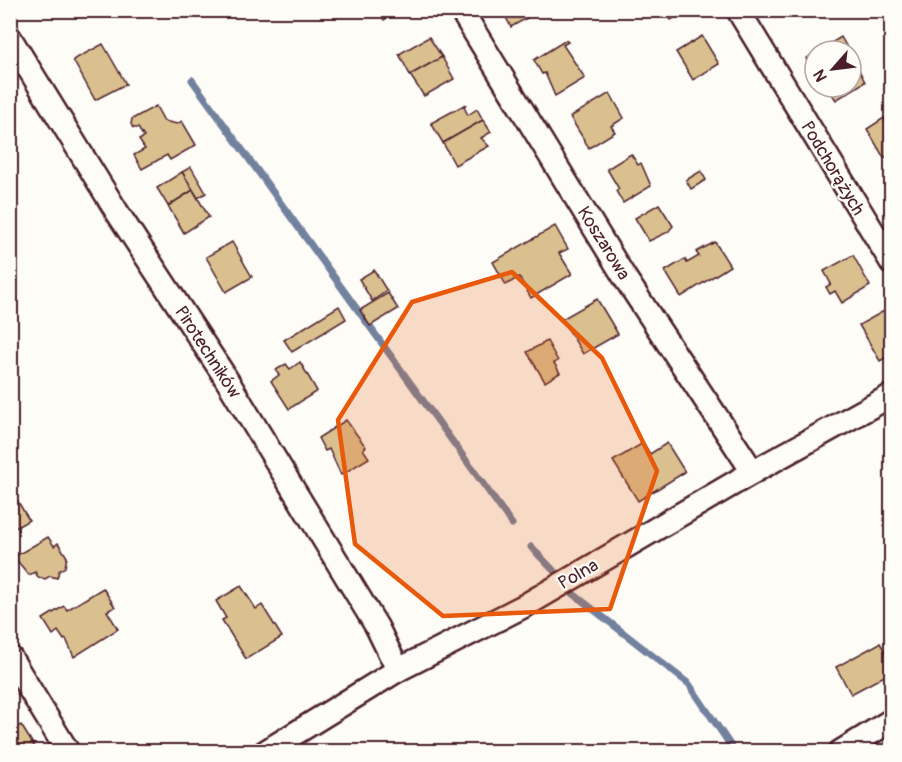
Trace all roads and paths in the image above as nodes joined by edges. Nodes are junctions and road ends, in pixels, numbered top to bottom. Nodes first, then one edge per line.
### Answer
1 (461, 10) edge
2 (738, 10) edge
3 (10, 38) edge
4 (891, 263) edge
5 (891, 395) edge
6 (753, 472) junction
7 (10, 657) edge
8 (398, 670) junction
9 (891, 720) edge
10 (68, 752) edge
11 (264, 752) edge
12 (840, 752) edge

1 - 6 street, Koszarowa
2 - 4 street, Podchorążych
3 - 8 street, Pirotechników
5 - 6 street, Polna
6 - 8 street, Polna
7 - 10 street
8 - 11 street, Polna
9 - 12 street

